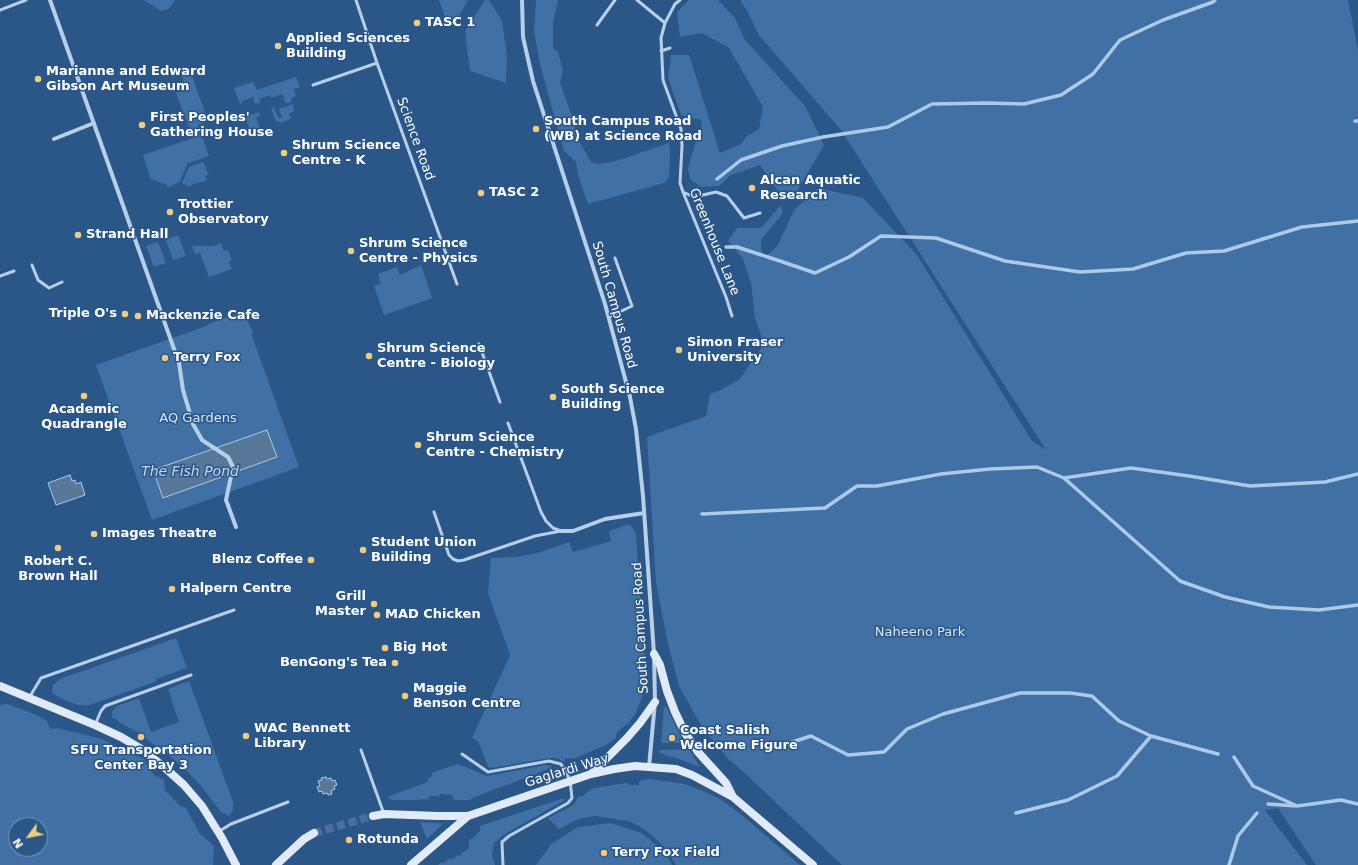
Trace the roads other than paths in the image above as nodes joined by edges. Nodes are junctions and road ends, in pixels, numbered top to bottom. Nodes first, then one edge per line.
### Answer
1 (26, 0) edge
2 (50, 0) edge
3 (356, 0) edge
4 (522, 0) edge
5 (615, 0) edge
6 (637, 0) edge
7 (680, 0) edge
8 (0, 10) edge
9 (665, 22) junction
10 (597, 25) dead end
11 (670, 48) dead end
12 (661, 51) junction
13 (377, 63) junction
14 (313, 85) dead end
15 (94, 123) junction
16 (54, 139) dead end
17 (683, 192) junction
18 (760, 213) dead end
19 (615, 258) dead end
20 (32, 265) dead end
21 (14, 272) dead end
22 (0, 276) edge
23 (62, 282) dead end
24 (457, 284) dead end
25 (732, 316) dead end
26 (609, 317) junction
27 (479, 344) dead end
28 (500, 402) dead end
29 (508, 423) dead end
30 (434, 512) dead end
31 (644, 513) junction
32 (236, 527) dead end
33 (561, 531) junction
34 (234, 610) dead end
35 (654, 654) junction
36 (191, 675) dead end
37 (0, 686) edge
38 (29, 698) junction
39 (655, 702) junction
40 (95, 725) junction
41 (361, 750) dead end
42 (462, 754) dead end
43 (649, 767) junction
44 (591, 774) junction
45 (570, 780) junction
46 (733, 797) junction
47 (288, 802) dead end
48 (384, 814) junction
49 (373, 816) tunnel mouth
50 (468, 816) junction
51 (218, 832) junction
52 (314, 833) tunnel mouth
53 (236, 865) edge
54 (276, 865) edge
55 (411, 865) edge
56 (503, 865) edge
57 (813, 865) edge

1 - 8 lane
2 - 15 street
3 - 13 lane, Science Road
4 - 26 street, South Campus Road
5 - 10 lane
6 - 9 lane
7 - 9 lane, Greenhouse Lane
9 - 12 lane, Greenhouse Lane
11 - 12 lane
12 - 17 lane, Greenhouse Lane
13 - 14 lane
13 - 24 lane, Science Road
15 - 16 street
15 - 32 street
17 - 18 lane
17 - 25 lane, Greenhouse Lane
19 - 26 lane
20 - 23 lane
21 - 22 lane
26 - 31 street, South Campus Road
27 - 28 lane
29 - 33 lane
30 - 33 lane
31 - 33 street
31 - 35 street, South Campus Road
34 - 38 lane
35 - 39 street, South Campus Road
35 - 46 street
36 - 40 lane
37 - 38 street
38 - 40 street
39 - 43 street, South Campus Road
39 - 44 street
40 - 51 street
41 - 48 lane
42 - 45 lane
43 - 44 street, Gaglardi Way
43 - 46 street, Gaglardi Way
44 - 45 street, Gaglardi Way
45 - 50 street, Gaglardi Way
45 - 56 lane
46 - 57 street, Gaglardi Way
47 - 51 lane
48 - 49 street, Gaglardi Way
48 - 50 street, Gaglardi Way
50 - 55 street, Gaglardi Way
51 - 53 street
52 - 54 street

